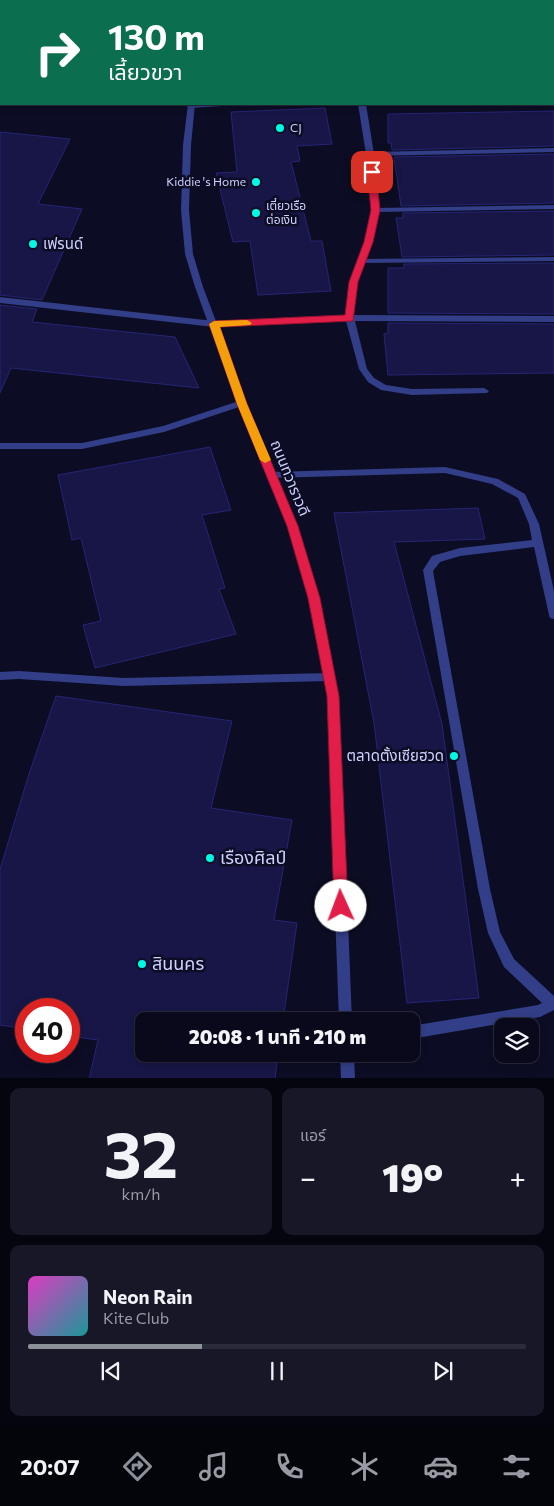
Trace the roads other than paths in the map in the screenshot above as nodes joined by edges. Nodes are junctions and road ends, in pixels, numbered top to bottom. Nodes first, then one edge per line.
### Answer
1 (190, 105) edge
2 (362, 105) edge
3 (554, 150) edge
4 (370, 154) junction
5 (554, 207) edge
6 (376, 210) junction
7 (554, 259) edge
8 (360, 261) junction
9 (0, 300) edge
10 (350, 318) junction
11 (554, 319) edge
12 (214, 324) junction
13 (484, 391) dead end
14 (242, 404) junction
15 (0, 446) edge
16 (272, 475) junction
17 (538, 543) junction
18 (554, 614) edge
19 (0, 676) edge
20 (330, 676) junction
21 (554, 1004) edge
22 (346, 1012) edge
23 (420, 1031) edge
24 (347, 1062) edge
25 (348, 1078) edge

1 - 12 street, ถนนทวาราวดี
2 - 4 street
3 - 4 street
4 - 6 street
5 - 6 street
6 - 8 street
7 - 8 street
8 - 10 street
9 - 12 street
10 - 11 street
10 - 12 street
10 - 13 street
12 - 14 street, ถนนทวาราวดี
14 - 15 street
14 - 16 street, ถนนทวาราวดี
16 - 17 street
16 - 20 street, ถนนทวาราวดี
17 - 18 street
17 - 21 street
19 - 20 street
20 - 22 street, ถนนทวาราวดี
21 - 23 street
24 - 25 street

